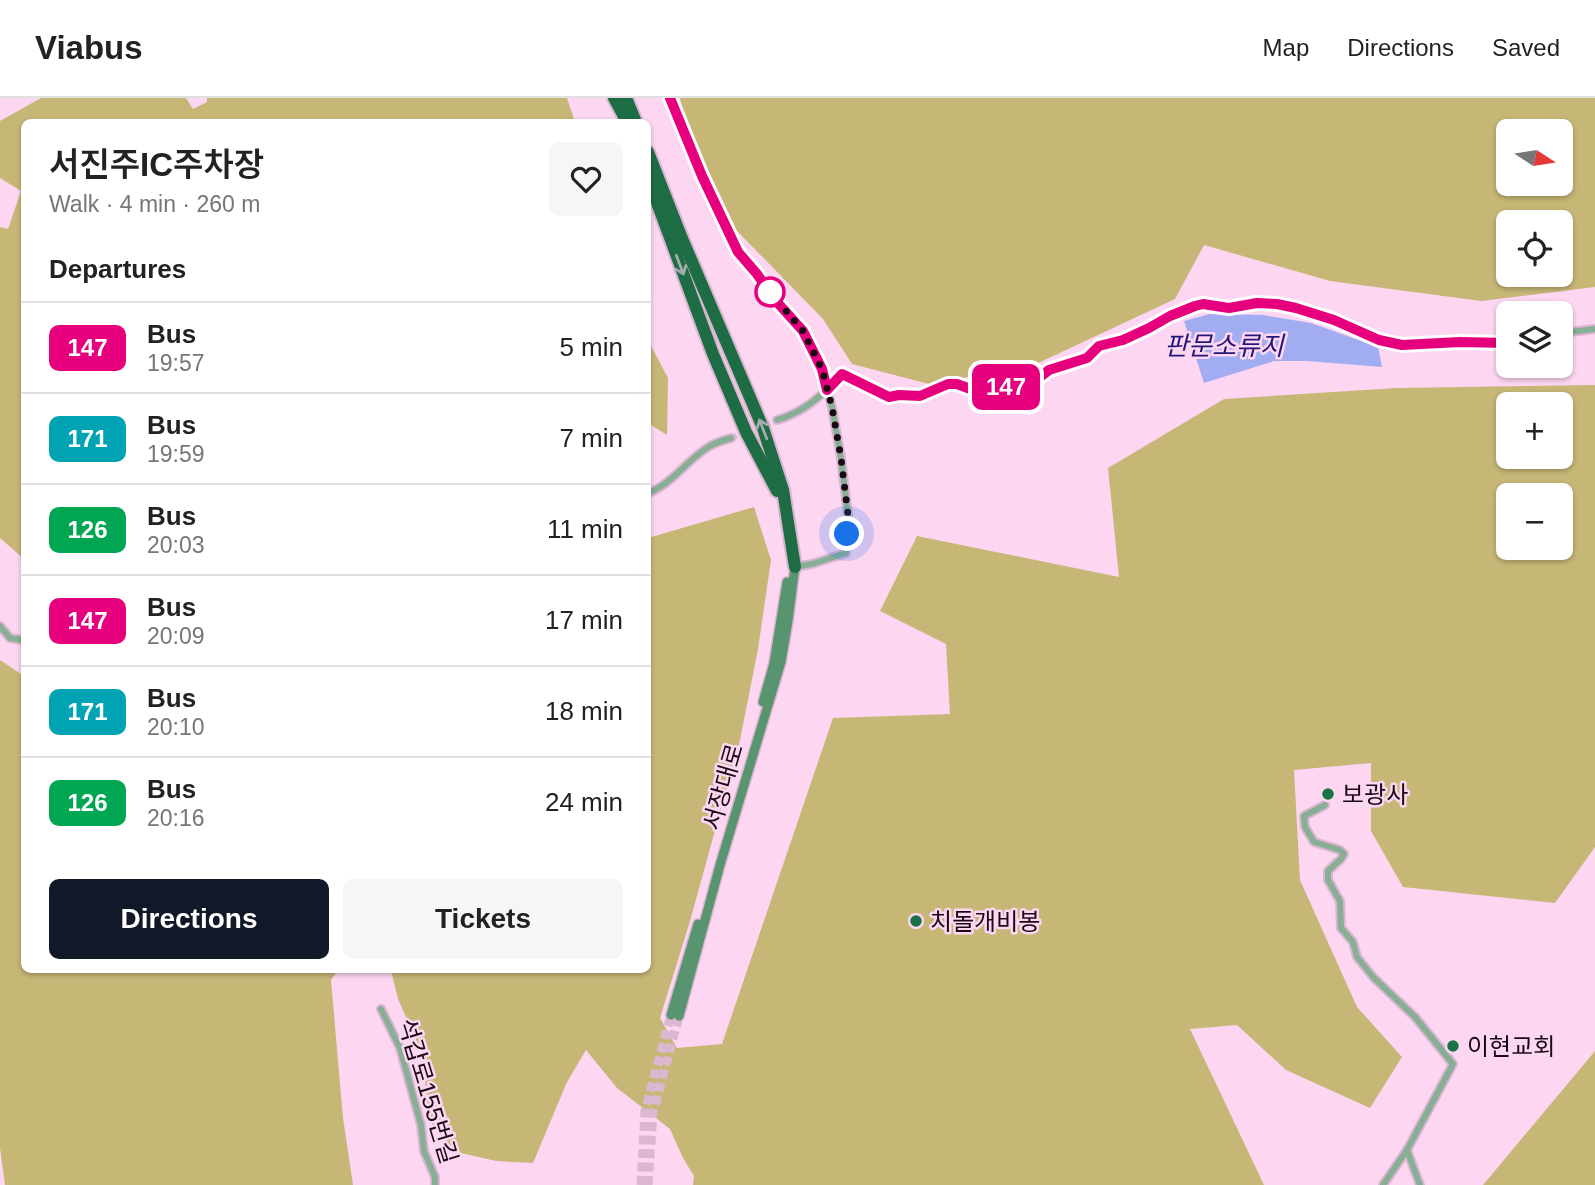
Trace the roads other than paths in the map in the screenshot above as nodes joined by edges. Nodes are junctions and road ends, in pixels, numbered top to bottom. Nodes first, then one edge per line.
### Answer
1 (616, 98) edge
2 (626, 98) edge
3 (634, 98) edge
4 (670, 98) edge
5 (631, 119) edge
6 (631, 119) edge
7 (632, 119) edge
8 (651, 160) edge
9 (651, 186) edge
10 (1595, 329) edge
11 (1573, 332) edge
12 (1496, 343) edge
13 (827, 390) junction
14 (777, 420) tunnel mouth
15 (731, 438) tunnel mouth
16 (651, 492) edge
17 (792, 567) junction
18 (0, 626) edge
19 (21, 640) edge
20 (1325, 805) dead end
21 (381, 1009) dead end
22 (675, 1015) tunnel mouth
23 (1407, 1150) junction
24 (436, 1185) edge
25 (1383, 1185) edge
26 (1420, 1185) edge

1 - 5 highway
2 - 6 highway
3 - 7 highway
4 - 13 street
17 -> 8 highway
9 -> 17 highway
10 - 11 street
12 - 13 street
13 - 14 street
13 - 17 street
15 - 16 street
17 - 22 street, 서장대로
18 - 19 street
20 - 23 street
21 - 24 street, 석갑로155번길
23 - 25 street
23 - 26 street

